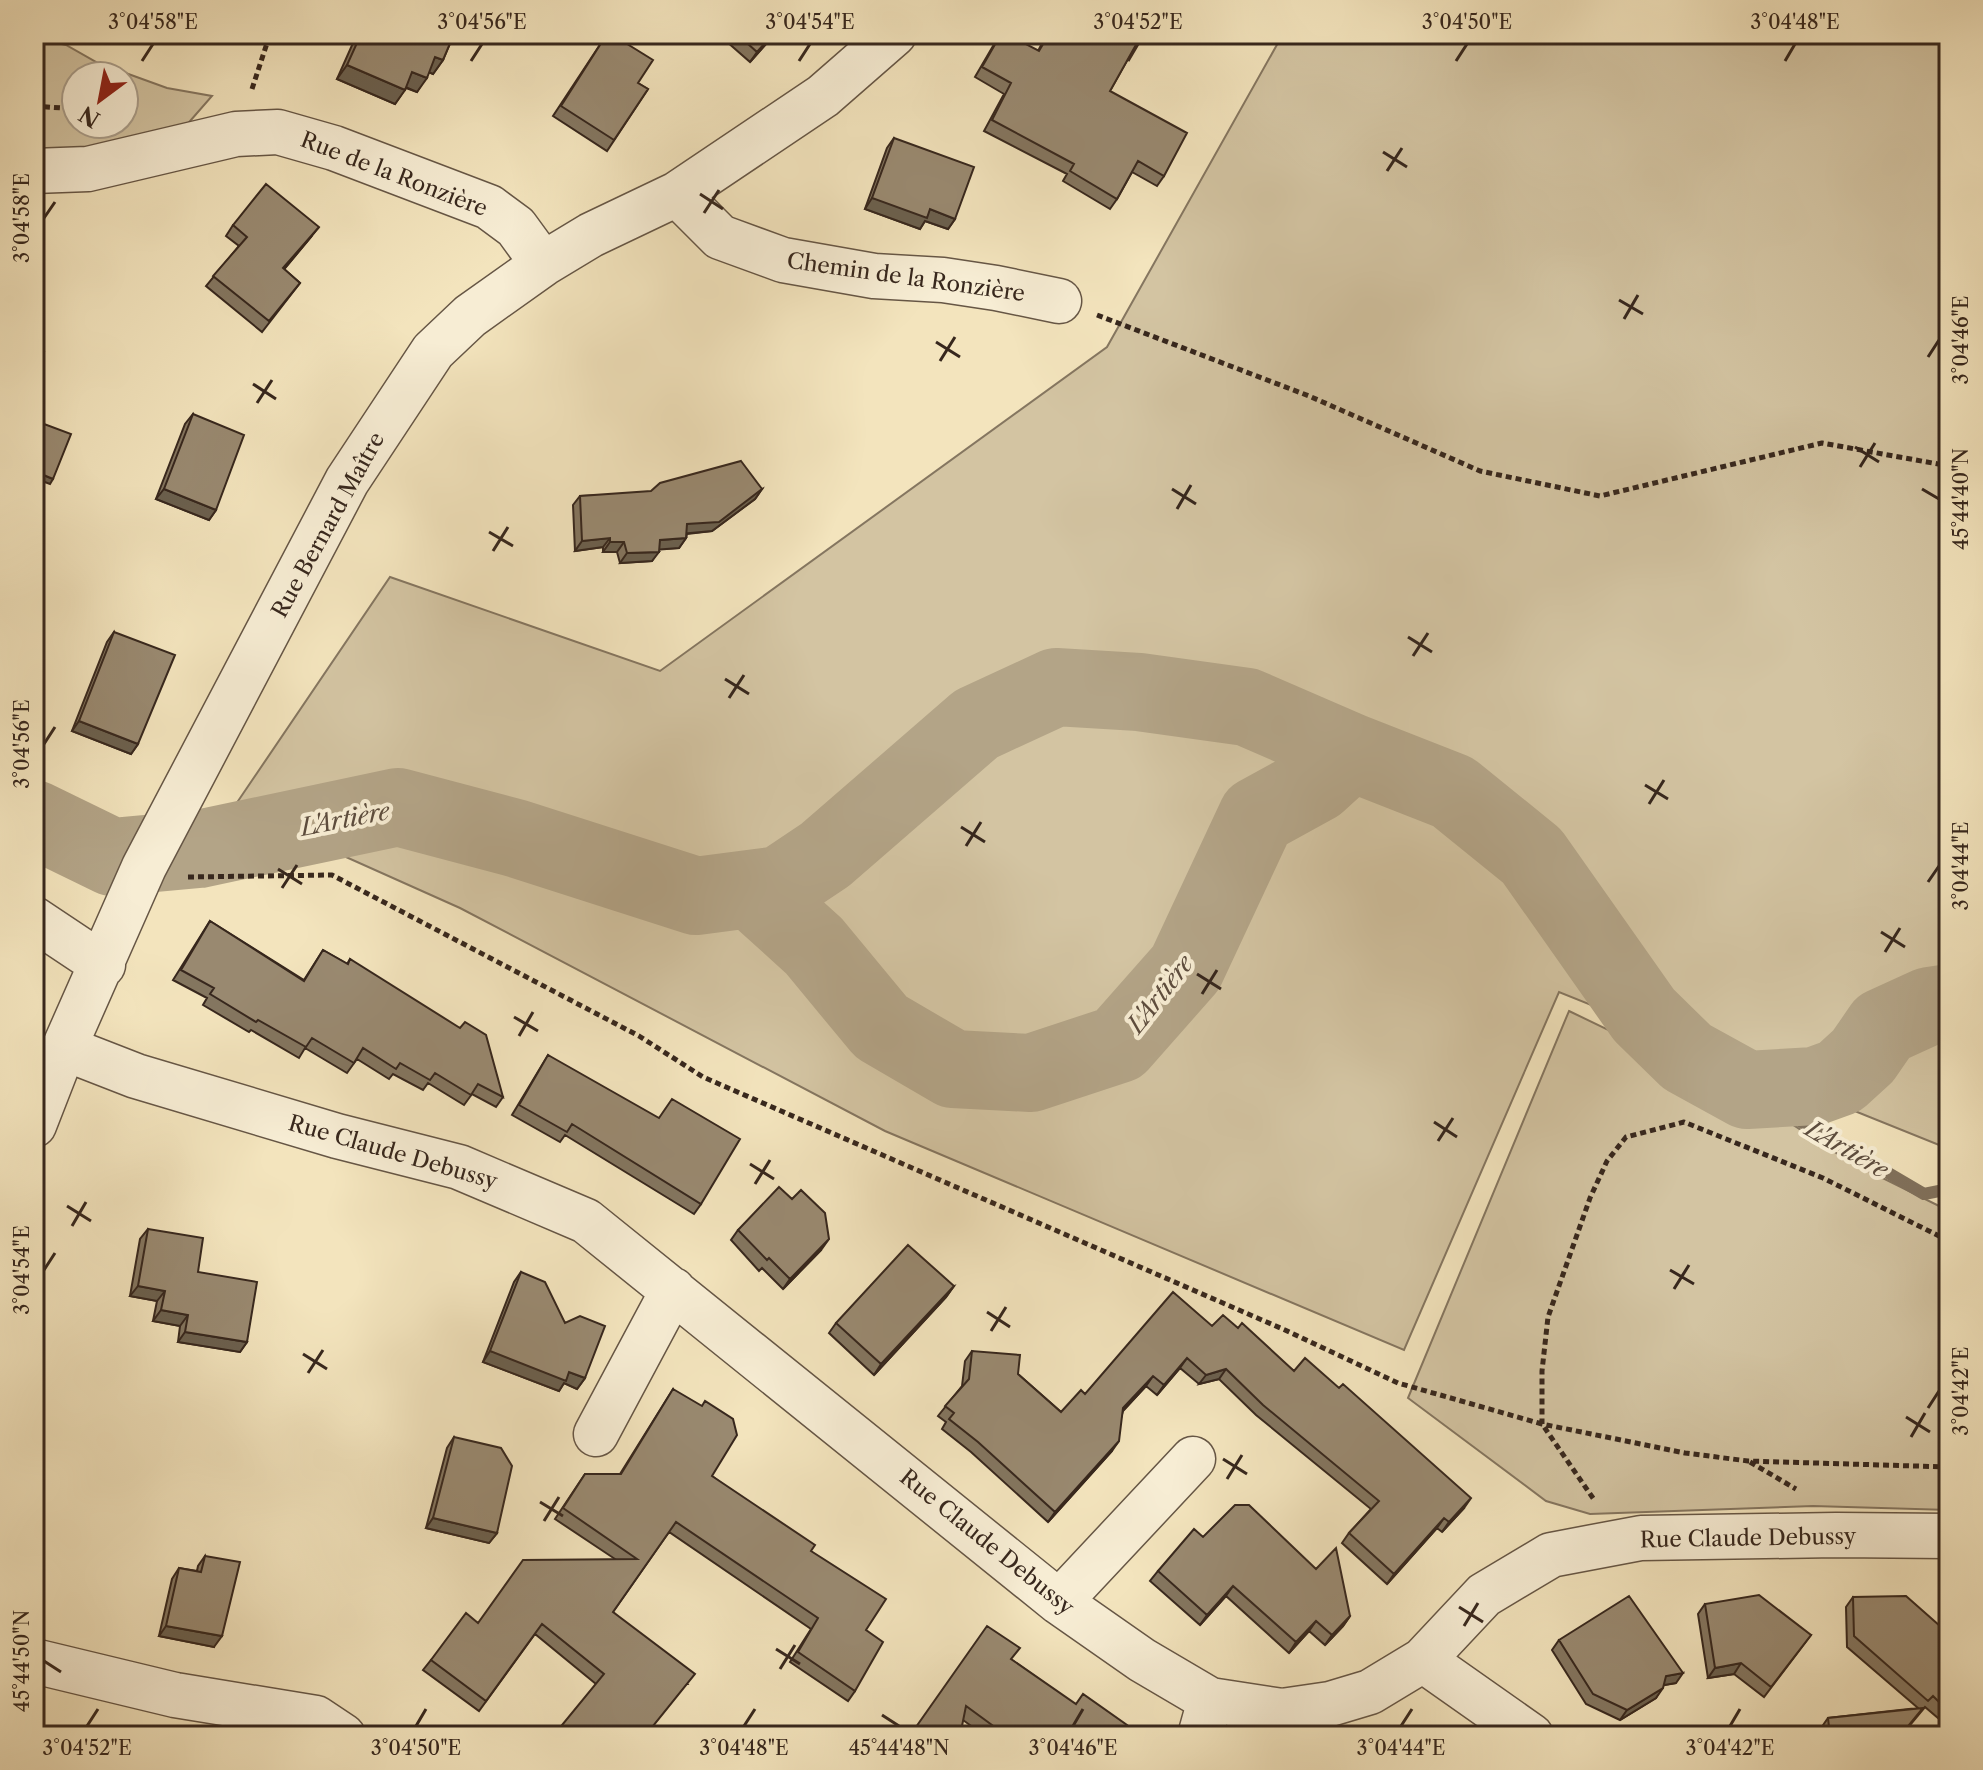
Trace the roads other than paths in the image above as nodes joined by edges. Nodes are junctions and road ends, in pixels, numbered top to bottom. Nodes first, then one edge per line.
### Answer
1 (894, 34) edge
2 (34, 171) edge
3 (677, 194) junction
4 (543, 264) junction
5 (1059, 301) road end
6 (34, 919) edge
7 (103, 965) junction
8 (64, 1048) junction
9 (34, 1125) edge
10 (673, 1290) junction
11 (596, 1434) dead end
12 (1193, 1459) dead end
13 (1949, 1536) edge
14 (1059, 1602) junction
15 (1423, 1660) junction
16 (34, 1661) edge
17 (1205, 1718) edge
18 (343, 1736) edge
19 (1531, 1736) edge

1 - 3 street, Rue Bernard Maître
2 - 4 street, Rue de la Ronzière
3 - 4 street, Rue Bernard Maître
3 - 5 street, Chemin de la Ronzière
4 - 7 street, Rue Bernard Maître
6 - 7 street
7 - 8 street, Rue Bernard Maître
8 - 9 street, Rue Bernard Maître
8 - 10 street, Rue Claude Debussy
10 - 11 street
10 - 14 street, Rue Claude Debussy
12 - 14 street
13 - 15 street, Rue Claude Debussy
14 - 17 street, Rue Claude Debussy
15 - 17 street, Rue Claude Debussy
15 - 19 street
16 - 18 street

